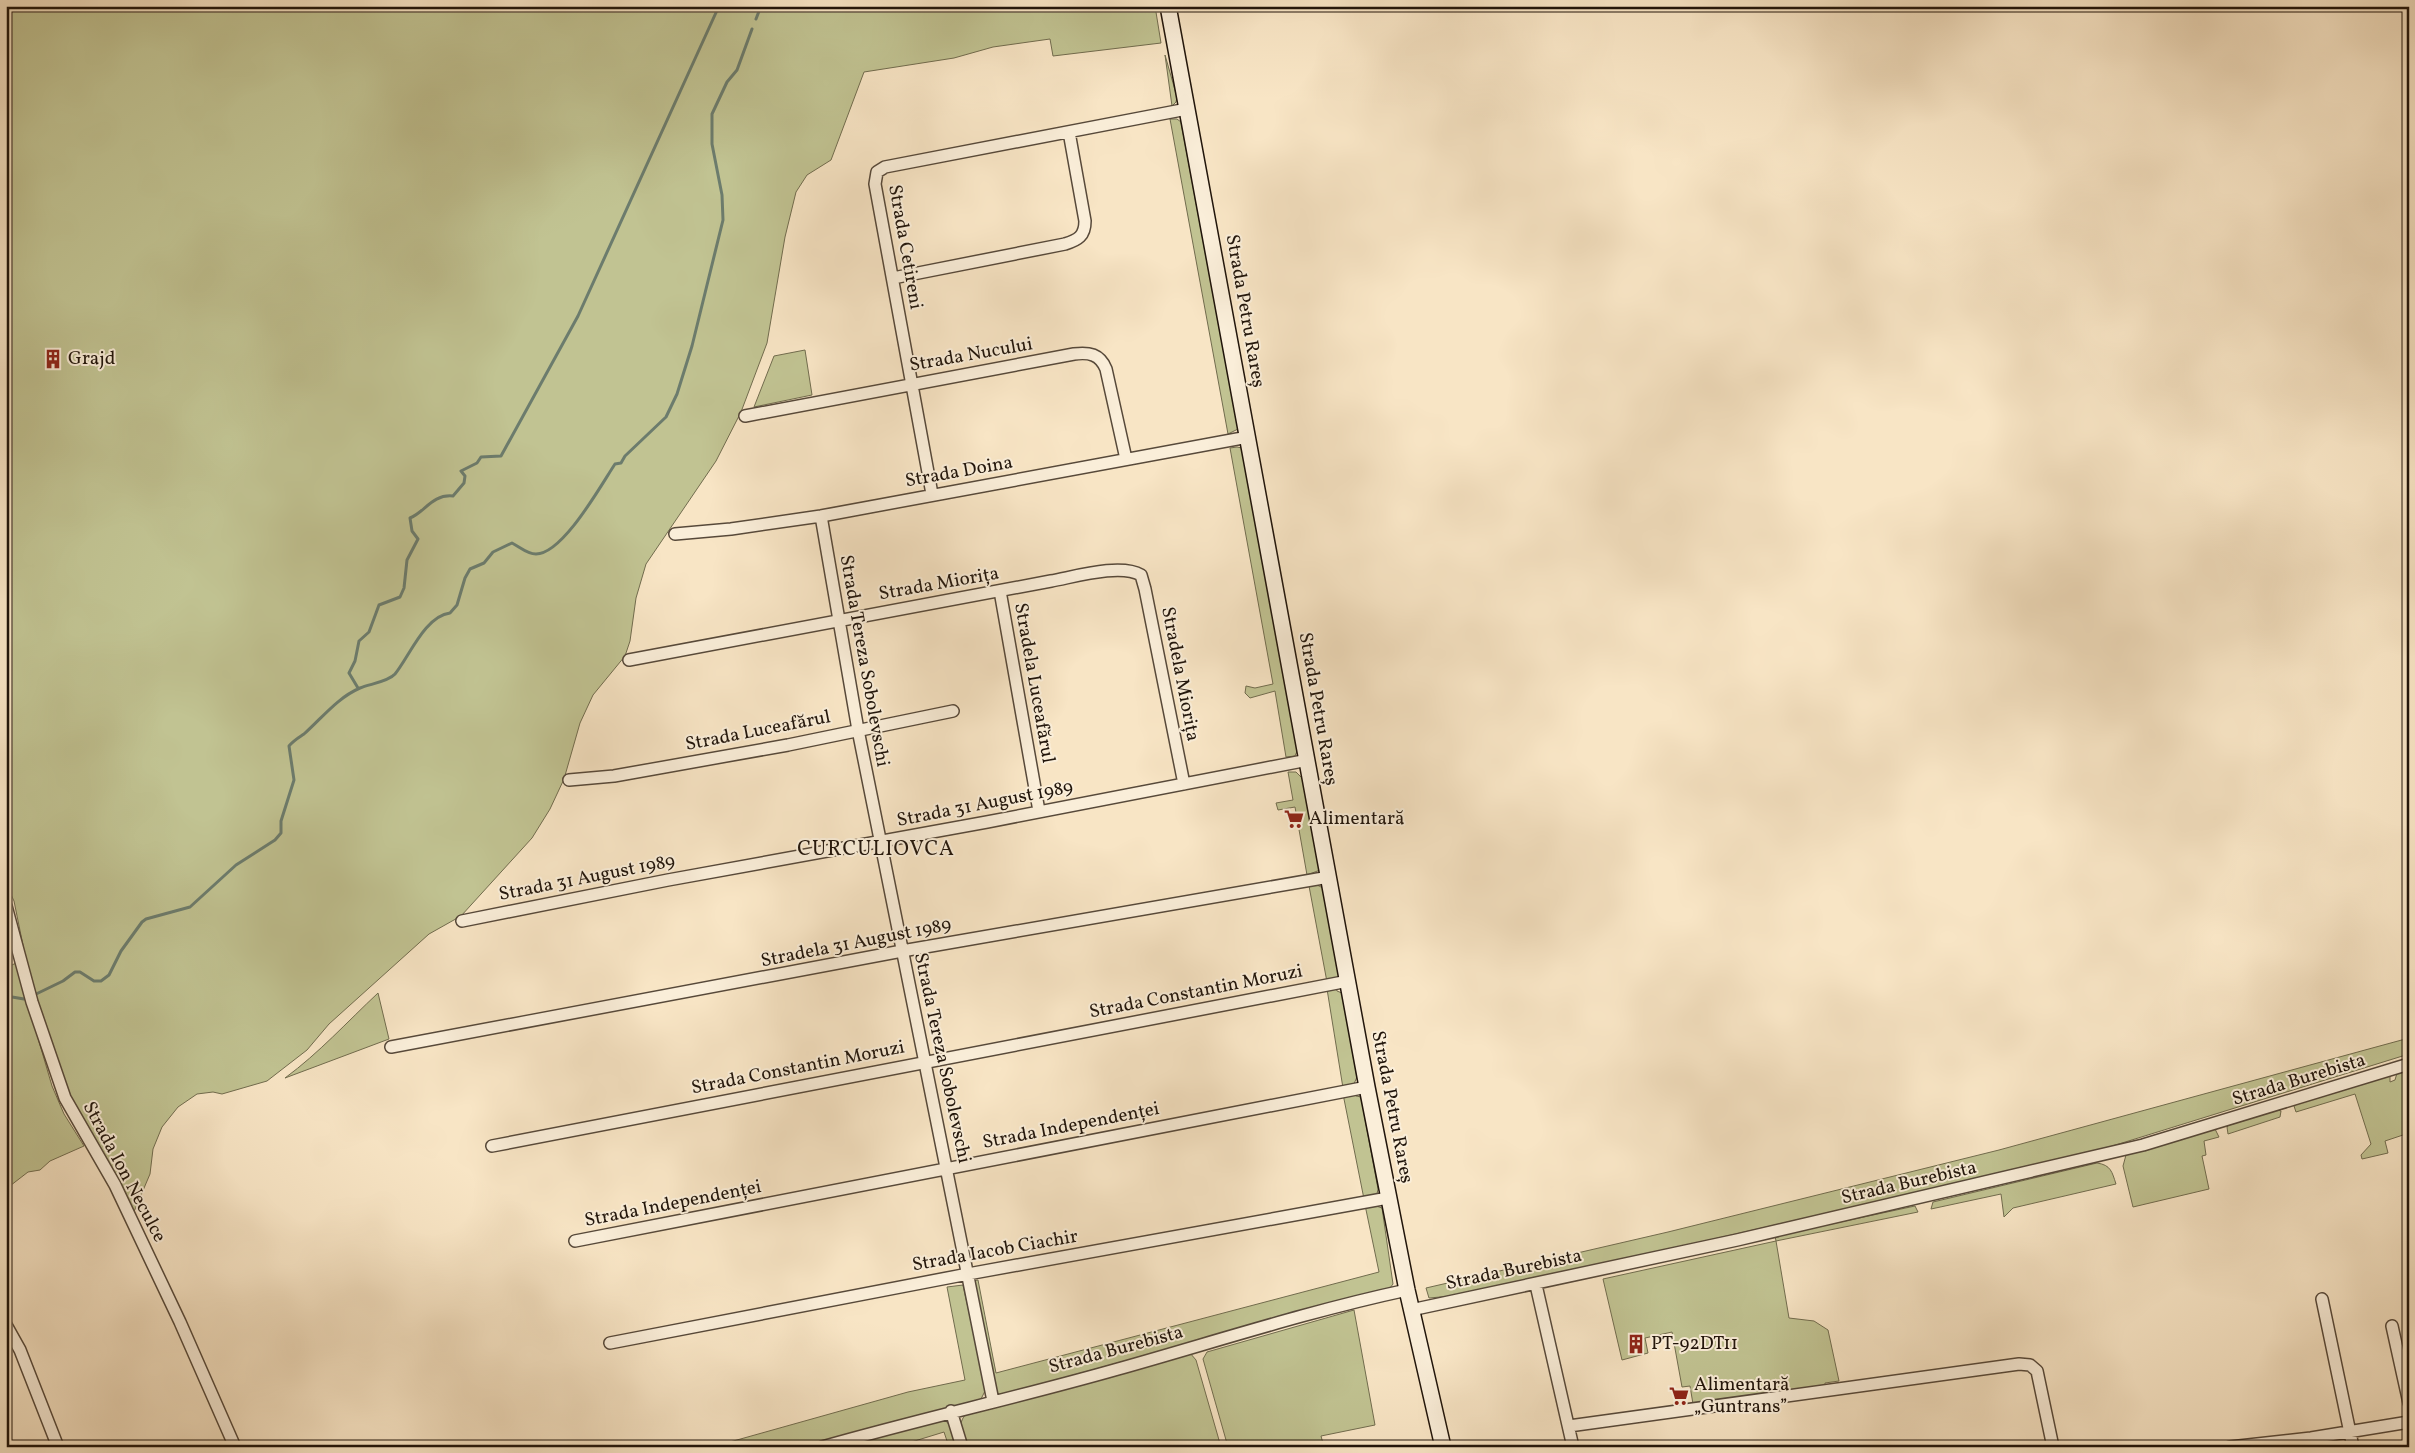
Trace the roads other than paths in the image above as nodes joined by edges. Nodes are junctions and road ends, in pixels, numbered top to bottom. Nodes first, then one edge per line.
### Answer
1 (1168, 6) edge
2 (1187, 109) junction
3 (1068, 132) junction
4 (893, 278) junction
5 (912, 384) junction
6 (745, 416) dead end
7 (1248, 437) junction
8 (1126, 458) junction
9 (932, 494) junction
10 (821, 516) junction
11 (675, 534) dead end
12 (1138, 573) joint
13 (1000, 591) junction
14 (838, 621) junction
15 (629, 660) dead end
16 (953, 712) dead end
17 (858, 730) junction
18 (1308, 760) junction
19 (569, 780) dead end
20 (1184, 784) junction
21 (1039, 811) junction
22 (880, 842) junction
23 (1329, 877) junction
24 (6, 906) edge
25 (462, 921) dead end
26 (902, 951) junction
27 (1348, 981) junction
28 (391, 1047) dead end
29 (925, 1062) junction
30 (2409, 1064) edge
31 (1367, 1087) junction
32 (492, 1146) dead end
33 (947, 1168) junction
34 (1388, 1198) junction
35 (575, 1241) dead end
36 (968, 1274) junction
37 (1536, 1284) junction
38 (1407, 1290) junction
39 (2322, 1299) dead end
40 (1411, 1310) junction
41 (6, 1325) edge
42 (2392, 1326) dead end
43 (610, 1343) dead end
44 (993, 1401) junction
45 (2409, 1403) edge
46 (951, 1411) junction
47 (2409, 1422) edge
48 (1569, 1426) junction
49 (2350, 1431) junction
50 (58, 1447) edge
51 (235, 1447) edge
52 (822, 1447) edge
53 (962, 1447) edge
54 (1443, 1447) edge
55 (1573, 1447) edge
56 (2053, 1447) edge
57 (2230, 1447) edge
58 (2354, 1447) edge

1 - 2 main road, Strada Petru Rareș
2 - 3 street, Strada Cetireni
2 - 7 main road, Strada Petru Rareș
3 - 4 street
3 - 4 street, Strada Cetireni
4 - 5 street, Strada Cetireni
5 - 6 street, Strada Nucului
5 - 8 street, Strada Nucului
5 - 9 street, Strada Cetireni
7 - 8 street, Strada Doina
7 - 18 main road, Strada Petru Rareș
8 - 9 street, Strada Doina
9 - 10 street, Strada Doina
10 - 11 street, Strada Doina
10 - 14 street, Strada Tereza Sobolevschi
12 - 13 street, Strada Miorița
12 - 20 street, Stradela Miorița
13 - 14 street, Strada Miorița
13 - 21 street, Stradela Luceafărul
14 - 15 street, Strada Miorița
14 - 17 street, Strada Tereza Sobolevschi
16 - 17 street, Strada Luceafărul
17 - 19 street, Strada Luceafărul
17 - 22 street, Strada Tereza Sobolevschi
18 - 20 street, Strada 31 August 1989
18 - 23 main road, Strada Petru Rareș
20 - 21 street, Strada 31 August 1989
21 - 22 street, Strada 31 August 1989
22 - 25 street, Strada 31 August 1989
22 - 26 street, Strada Tereza Sobolevschi
23 - 26 street, Stradela 31 August 1989
23 - 27 main road, Strada Petru Rareș
24 - 51 street, Strada Ion Neculce
26 - 28 street, Stradela 31 August 1989
26 - 29 street, Strada Tereza Sobolevschi
27 - 29 street, Strada Constantin Moruzi
27 - 31 main road, Strada Petru Rareș
29 - 32 street, Strada Constantin Moruzi
29 - 33 street, Strada Tereza Sobolevschi
30 - 37 street, Strada Burebista
31 - 33 street, Strada Independenței
31 - 34 main road, Strada Petru Rareș
33 - 35 street, Strada Independenței
33 - 36 street, Strada Tereza Sobolevschi
34 - 36 street, Strada Iacob Ciachir
34 - 38 main road, Strada Petru Rareș
36 - 43 street, Strada Iacob Ciachir
36 - 44 street, Strada Tereza Sobolevschi
37 - 40 street, Strada Burebista
37 - 48 street
38 - 40 main road, Strada Petru Rareș
38 - 44 street, Strada Burebista
39 - 49 street
40 - 54 main road, Strada Petru Rareș
41 - 50 street
42 - 45 street
44 - 46 street, Strada Burebista
46 - 52 street, Strada Burebista
46 - 53 street
47 - 49 street
48 - 55 street
48 - 56 street
49 - 57 street
49 - 58 street

